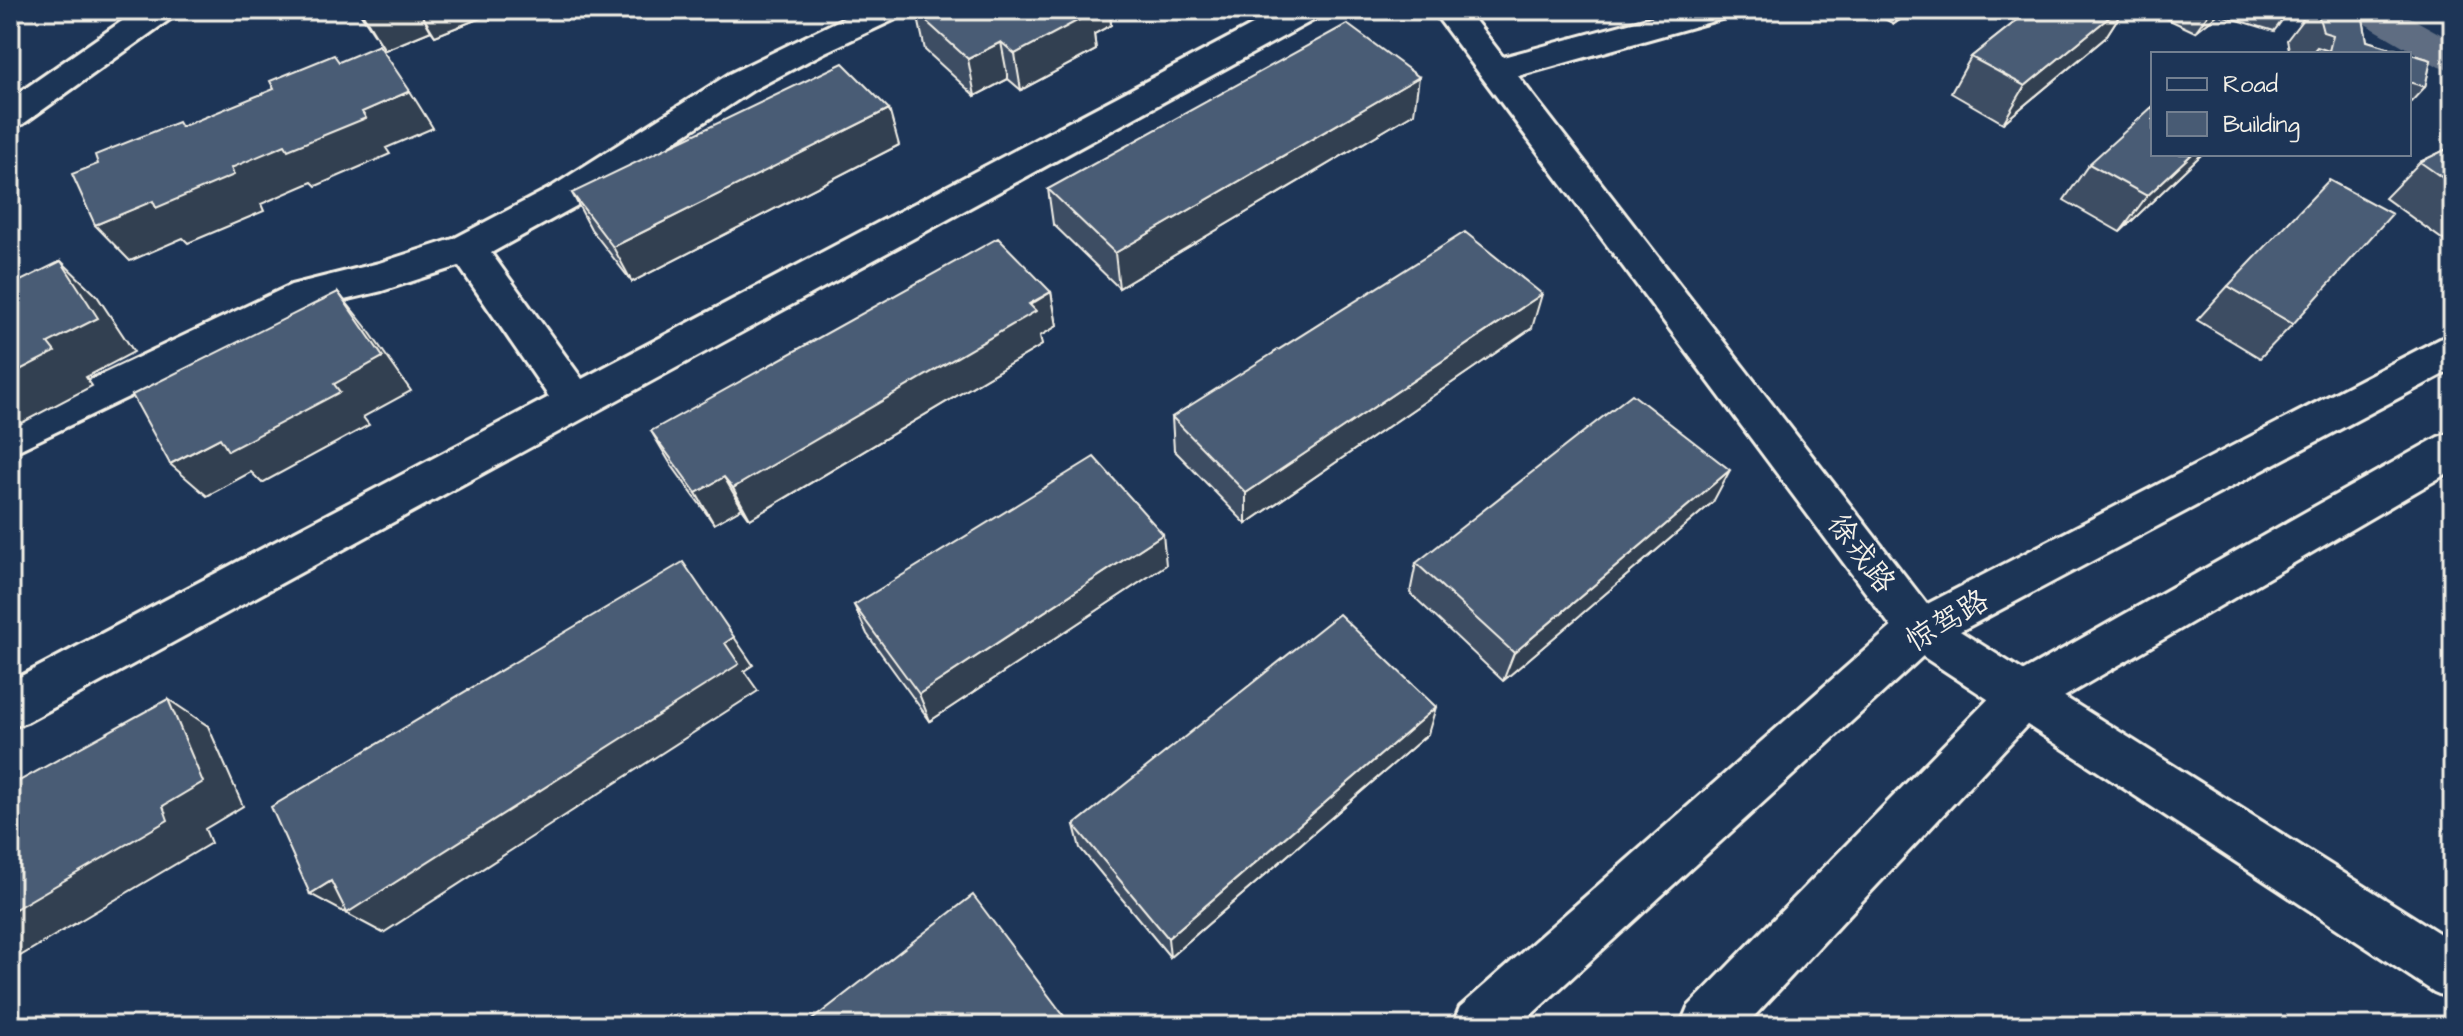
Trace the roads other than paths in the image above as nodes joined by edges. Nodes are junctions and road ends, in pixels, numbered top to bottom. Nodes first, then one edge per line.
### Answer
1 (161, 10) edge
2 (888, 10) edge
3 (1307, 10) edge
4 (1449, 10) edge
5 (1716, 10) edge
6 (1495, 71) junction
7 (10, 116) edge
8 (467, 249) junction
9 (2453, 350) edge
10 (576, 402) junction
11 (10, 437) edge
12 (2453, 449) edge
13 (1920, 630) junction
14 (2023, 696) junction
15 (10, 706) edge
16 (2453, 973) edge
17 (1479, 1026) edge
18 (1707, 1026) edge

1 - 7 street
2 - 8 street
3 - 10 street
4 - 6 street, 徐戎路
5 - 6 street
6 - 13 street, 徐戎路
8 - 10 street
8 - 11 street
9 - 13 street, 惊驾路
10 - 15 street
12 - 14 street
13 - 14 street, 徐戎路
13 - 17 street, 惊驾路
14 - 16 street, 徐戎路
14 - 18 street

